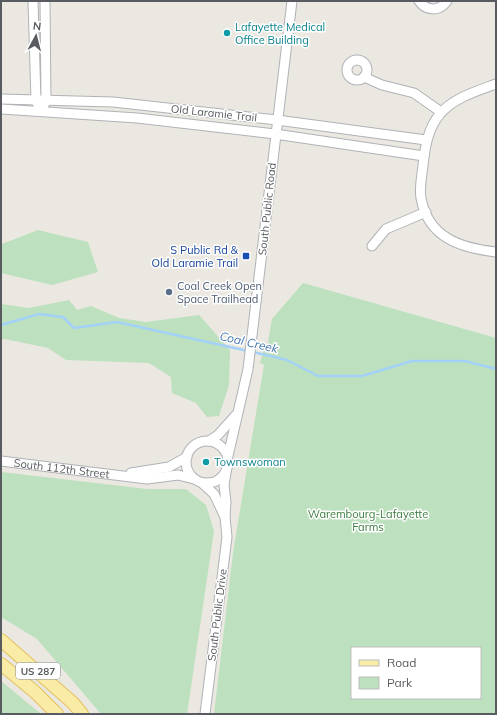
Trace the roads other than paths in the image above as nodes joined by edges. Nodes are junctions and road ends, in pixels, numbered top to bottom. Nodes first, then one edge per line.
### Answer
1 (33, 1) edge
2 (46, 1) edge
3 (292, 1) edge
4 (419, 1) edge
5 (446, 1) edge
6 (364, 77) dead end
7 (496, 84) edge
8 (1, 99) edge
9 (41, 101) junction
10 (1, 109) edge
11 (41, 111) junction
12 (441, 112) junction
13 (277, 120) junction
14 (275, 134) junction
15 (426, 140) junction
16 (424, 156) junction
17 (426, 212) junction
18 (372, 246) dead end
19 (496, 252) edge
20 (236, 415) junction
21 (210, 441) junction
22 (228, 456) junction
23 (187, 457) junction
24 (1, 461) edge
25 (226, 473) junction
26 (122, 475) junction
27 (198, 481) junction
28 (225, 517) junction
29 (1, 640) edge
30 (1, 664) edge
31 (57, 714) edge
32 (82, 714) edge
33 (205, 714) edge

1 - 9 street
2 - 9 street
3 - 13 street, South Public Road
4 - 5 street
6 - 12 street
7 - 12 street
8 - 9 street, Old Laramie Trail
9 - 11 street
9 - 13 street, Old Laramie Trail
10 - 11 street, Old Laramie Trail
11 - 14 street, Old Laramie Trail
12 - 15 street
13 - 14 street, South Public Road
13 - 15 street, Old Laramie Trail
14 - 16 street, Old Laramie Trail
14 - 20 street, South Public Road
15 - 16 street
16 - 17 street
17 - 18 street
17 - 19 street
20 - 21 street, South Public Road
20 - 22 street, South Public Road
21 - 22 street
21 - 23 street
22 - 25 street
23 - 26 street, South 112th Street
23 - 27 street
24 - 26 street, South 112th Street
25 - 27 street
25 - 28 street
26 - 27 street, South 112th Street
27 - 28 street
28 - 33 street, South Public Drive
29 - 32 main road, US 287
30 - 31 main road, US 287

